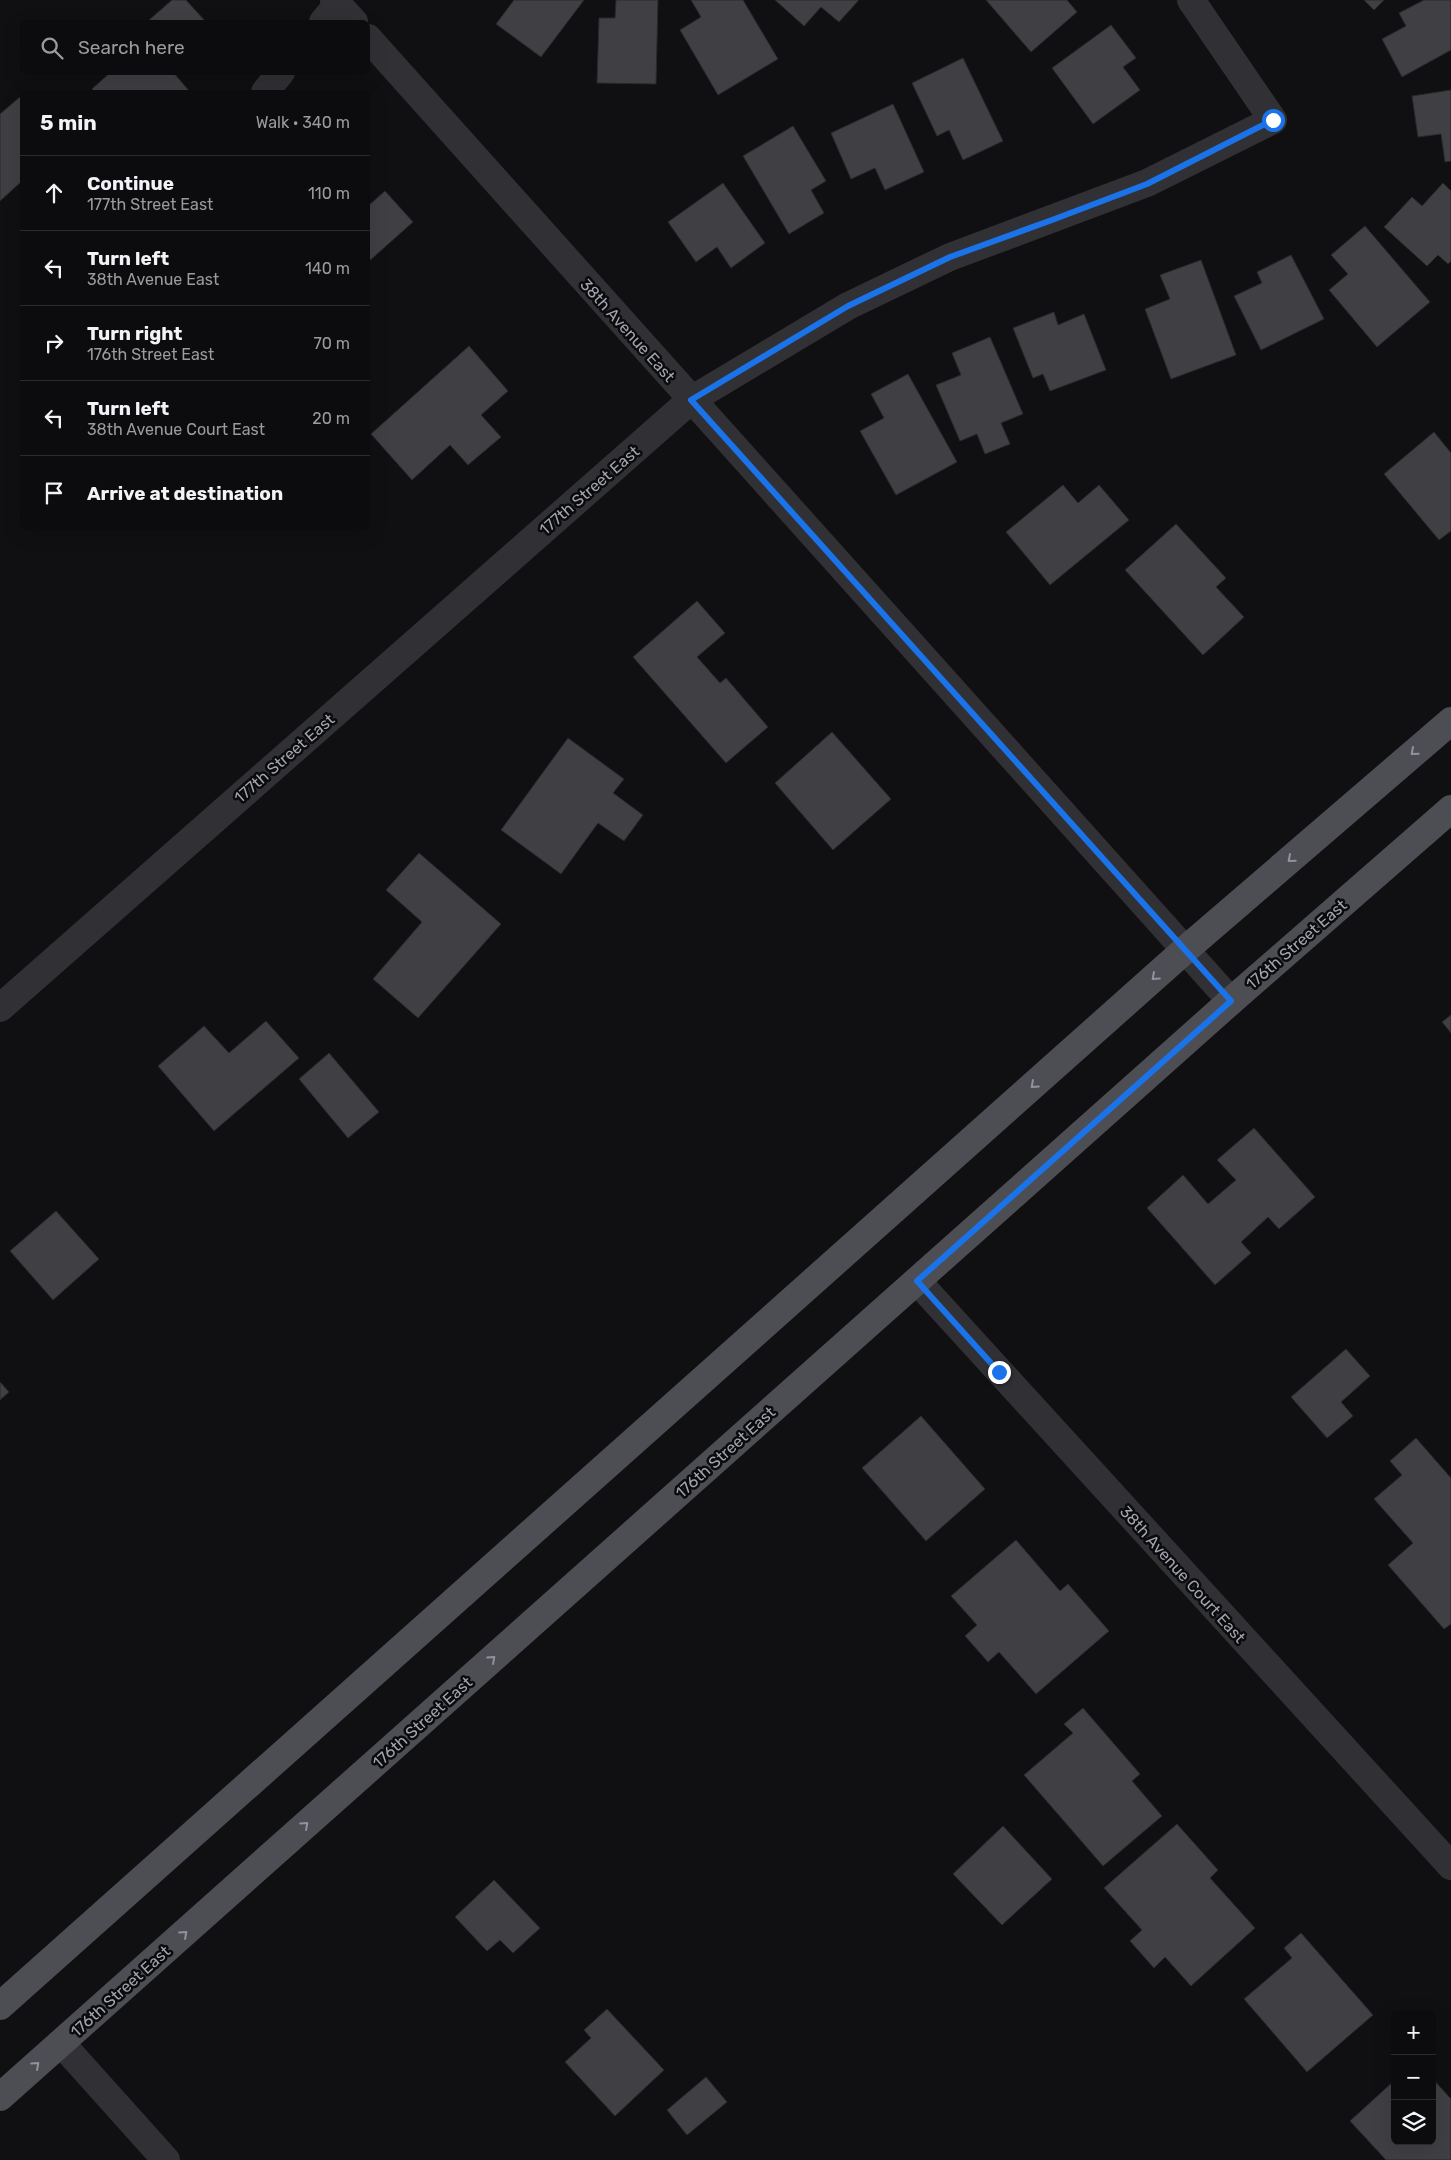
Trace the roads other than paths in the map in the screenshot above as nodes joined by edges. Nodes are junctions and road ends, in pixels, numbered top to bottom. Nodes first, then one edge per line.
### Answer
1 (1191, 0) edge
2 (370, 40) edge
3 (279, 75) edge
4 (267, 90) edge
5 (691, 400) junction
6 (1451, 721) edge
7 (1451, 809) edge
8 (1185, 950) junction
9 (1231, 1001) junction
10 (0, 1008) edge
11 (917, 1281) junction
12 (1451, 1866) edge
13 (0, 2006) edge
14 (61, 2043) junction
15 (0, 2097) edge
16 (166, 2160) edge

1 - 5 street, 177th Street East
2 - 5 street, 38th Avenue East
3 - 4 street
5 - 8 street, 38th Avenue East
5 - 10 street, 177th Street East
6 -> 8 main road
7 - 9 main road, 176th Street East
8 - 9 street, 38th Avenue East
8 -> 13 main road
9 - 11 main road, 176th Street East
11 - 12 street, 38th Avenue Court East
14 -> 11 main road, 176th Street East
15 -> 14 main road, 176th Street East
14 - 16 street

